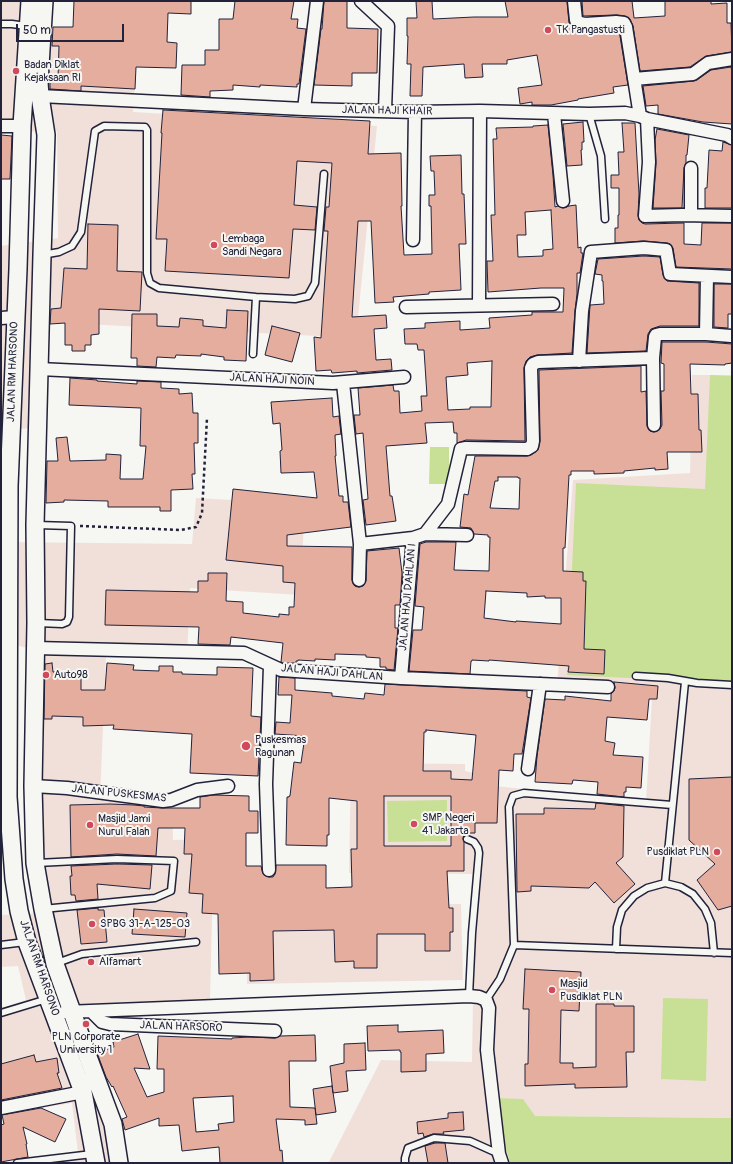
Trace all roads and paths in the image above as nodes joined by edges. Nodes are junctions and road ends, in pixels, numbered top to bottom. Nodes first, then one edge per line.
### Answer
1 (30, 1) edge
2 (44, 1) edge
3 (317, 1) edge
4 (361, 1) edge
5 (574, 1) edge
6 (1, 24) edge
7 (28, 26) junction
8 (732, 59) edge
9 (634, 79) junction
10 (40, 96) junction
11 (304, 109) junction
12 (385, 110) junction
13 (480, 111) junction
14 (414, 112) junction
15 (554, 114) junction
16 (589, 114) junction
17 (643, 118) junction
18 (1, 126) edge
19 (22, 126) junction
20 (732, 138) edge
21 (691, 168) dead end
22 (324, 174) dead end
23 (563, 201) dead end
24 (691, 215) junction
25 (732, 216) edge
26 (605, 220) dead end
27 (413, 240) dead end
28 (42, 255) junction
29 (707, 276) junction
30 (732, 277) edge
31 (256, 297) junction
32 (553, 304) dead end
33 (479, 305) junction
34 (406, 307) dead end
35 (8, 317) edge
36 (706, 334) junction
37 (731, 336) edge
38 (253, 354) dead end
39 (653, 358) junction
40 (579, 360) junction
41 (39, 369) junction
42 (404, 378) dead end
43 (343, 383) junction
44 (38, 415) junction
45 (9, 416) junction
46 (207, 418) dead end
47 (654, 425) dead end
48 (36, 525) junction
49 (71, 526) junction
50 (425, 534) junction
51 (467, 535) dead end
52 (413, 538) junction
53 (360, 544) junction
54 (5, 569) edge
55 (359, 580) dead end
56 (36, 623) junction
57 (35, 648) junction
58 (270, 666) junction
59 (636, 676) dead end
60 (401, 678) junction
61 (685, 682) junction
62 (540, 684) junction
63 (732, 685) edge
64 (608, 687) dead end
65 (528, 768) dead end
66 (33, 786) junction
67 (228, 786) dead end
68 (672, 804) junction
69 (5, 808) edge
70 (467, 839) dead end
71 (35, 863) junction
72 (269, 870) dead end
73 (665, 883) junction
74 (43, 909) junction
75 (27, 942) junction
76 (196, 942) dead end
77 (1, 945) edge
78 (514, 945) junction
79 (616, 949) junction
80 (714, 952) junction
81 (732, 953) edge
82 (55, 964) junction
83 (469, 996) junction
84 (486, 1000) junction
85 (51, 1006) junction
86 (91, 1011) junction
87 (72, 1012) junction
88 (1, 1013) edge
89 (276, 1031) dead end
90 (83, 1092) junction
91 (1, 1108) edge
92 (95, 1158) edge
93 (501, 1158) edge
94 (56, 1161) edge
95 (17, 1163) edge
96 (119, 1163) edge
97 (405, 1163) edge

1 - 7 main road, JALAN RM HARSONO
2 - 10 main road, JALAN RM HARSONO
3 - 11 street
4 - 12 street
5 - 9 street
6 - 7 lane
7 - 19 main road, JALAN RM HARSONO
8 - 9 street
9 - 17 street
10 - 11 street, JALAN HAJI KHAIR
10 - 28 main road, JALAN RM HARSONO
11 - 12 street, JALAN HAJI KHAIR
12 - 14 street, JALAN HAJI KHAIR
13 - 14 street, JALAN HAJI KHAIR
13 - 15 street, JALAN HAJI KHAIR
13 - 33 street
14 - 27 street
15 - 16 street, JALAN HAJI KHAIR
15 - 23 street
16 - 17 street, JALAN HAJI KHAIR
16 - 26 lane
17 - 20 street, JALAN HAJI KHAIR
17 - 24 street
18 - 19 street
19 - 35 main road, JALAN RM HARSONO
21 - 24 street
22 - 31 lane
24 - 25 street
28 - 31 lane
28 - 41 main road, JALAN RM HARSONO
29 - 30 street
29 - 36 street
29 - 40 street
31 - 38 lane
32 - 33 street
33 - 34 street
35 - 45 main road, JALAN RM HARSONO
36 - 37 street
36 - 39 street
39 - 40 street, JALAN HAJI DAHLAN I
39 - 47 street
40 - 50 street, JALAN HAJI DAHLAN I
41 - 43 street, JALAN HAJI NOIN
41 - 44 main road, JALAN RM HARSONO
42 - 43 street, JALAN HAJI NOIN
43 - 53 street
44 - 45 main road
44 - 48 main road, JALAN RM HARSONO
45 - 54 main road, JALAN RM HARSONO
46 - 49 path
48 - 49 lane
48 - 56 main road, JALAN RM HARSONO
49 - 56 lane
50 - 51 street
50 - 52 street, JALAN HAJI DAHLAN I
52 - 53 street
52 - 60 street, JALAN HAJI DAHLAN I
53 - 55 street
54 - 69 main road, JALAN RM HARSONO
56 - 57 main road, JALAN RM HARSONO
57 - 58 street, JALAN HAJI DAHLAN
57 - 66 main road, JALAN RM HARSONO
58 - 60 street, JALAN HAJI DAHLAN
58 - 72 street
59 - 61 lane
60 - 62 street, JALAN HAJI DAHLAN
61 - 63 lane
61 - 68 lane
62 - 64 street, JALAN HAJI DAHLAN
62 - 65 street
66 - 67 street, JALAN PUSKESMAS
66 - 71 main road, JALAN RM HARSONO
68 - 73 lane
68 - 78 lane
69 - 75 main road, JALAN RM HARSONO
70 - 83 lane
71 - 74 main road, JALAN RM HARSONO
71 - 74 lane
73 - 79 lane
73 - 80 lane
74 - 82 main road, JALAN RM HARSONO
75 - 77 lane
75 - 85 main road, JALAN RM HARSONO
76 - 82 lane
78 - 79 lane
78 - 84 lane
79 - 80 lane
80 - 81 lane
82 - 87 main road, JALAN RM HARSONO
83 - 84 street
83 - 86 street
84 - 93 street
85 - 87 street
85 - 88 lane
85 - 90 main road, JALAN RM HARSONO
86 - 87 street
86 - 89 street, JALAN HARSORO
87 - 96 main road, JALAN RM HARSONO
90 - 91 street
90 - 92 main road, JALAN RM HARSONO
92 - 94 lane
93 - 97 lane
94 - 95 lane

